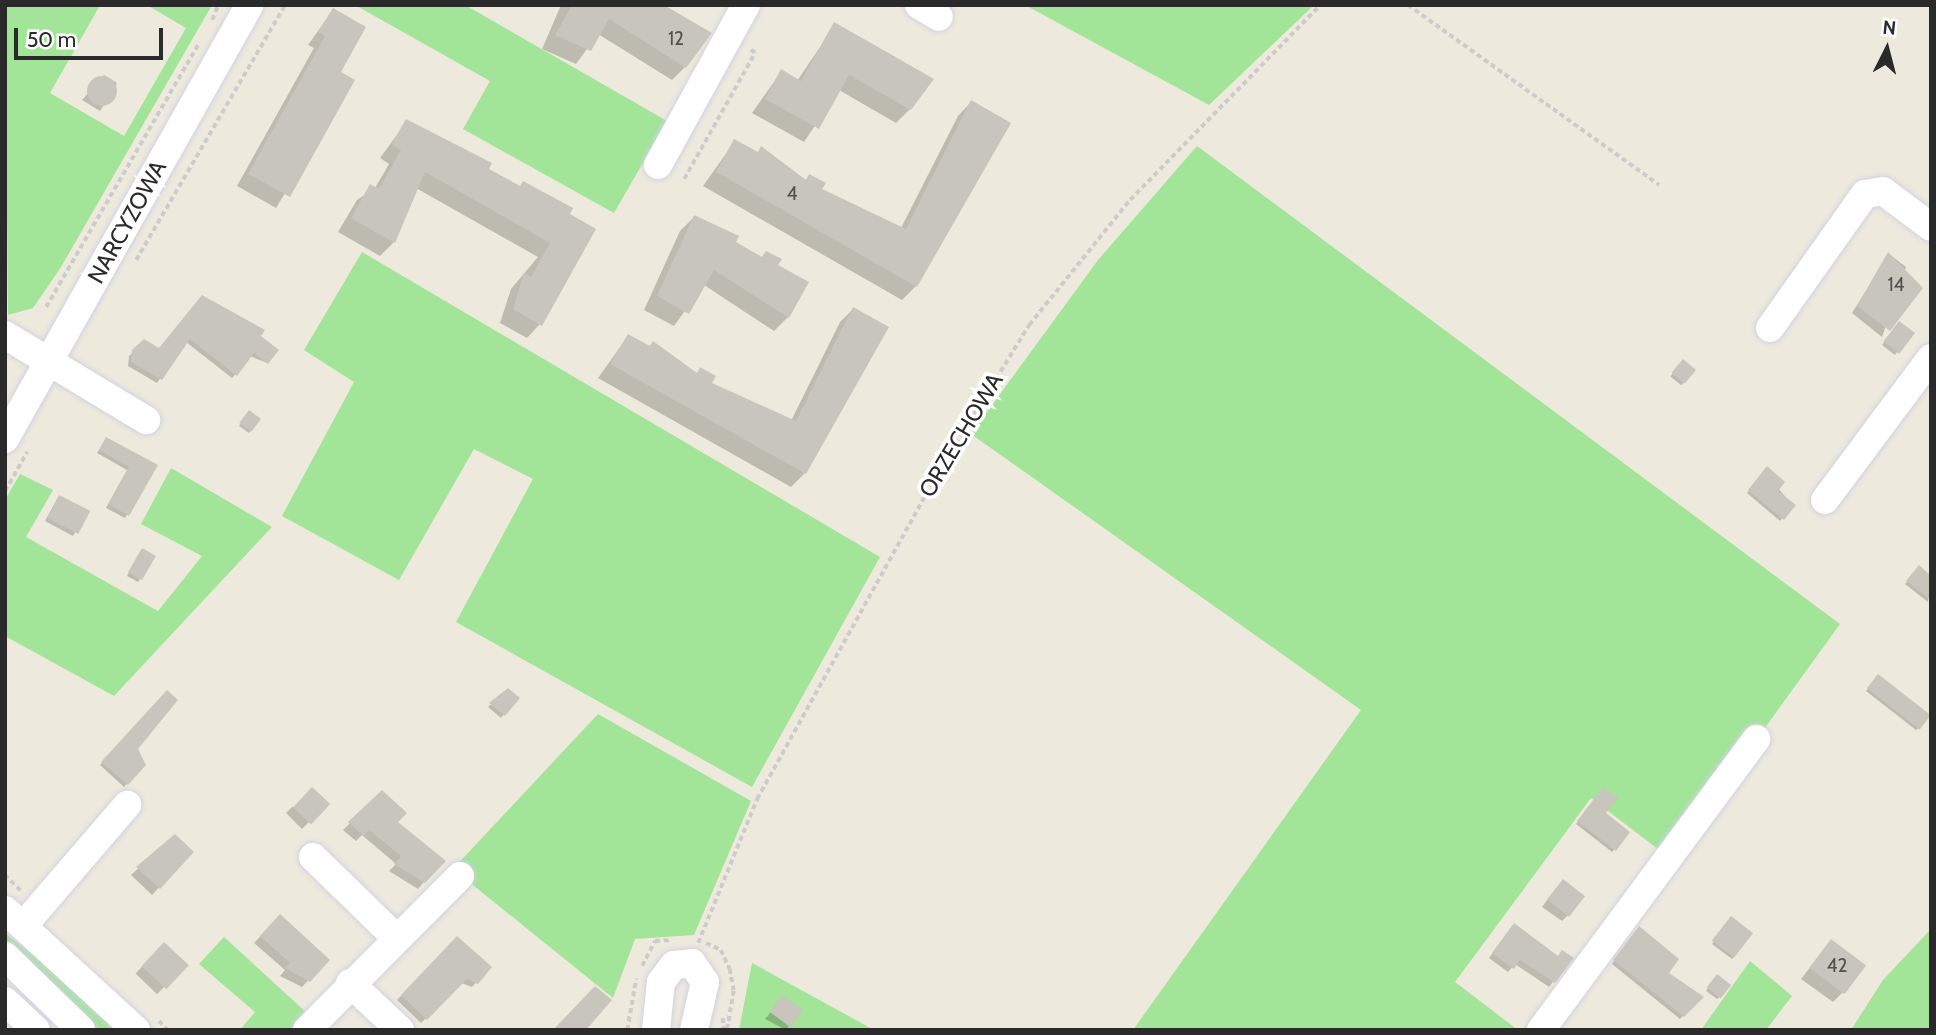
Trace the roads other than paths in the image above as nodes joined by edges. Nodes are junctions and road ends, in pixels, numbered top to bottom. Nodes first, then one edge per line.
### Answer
1 (250, 5) edge
2 (746, 5) edge
3 (658, 165) dead end
4 (1931, 227) edge
5 (1770, 328) dead end
6 (5, 335) edge
7 (1931, 358) edge
8 (49, 359) junction
9 (146, 420) dead end
10 (18, 441) edge
11 (1825, 500) dead end
12 (1756, 739) dead end
13 (127, 805) dead end
14 (313, 857) dead end
15 (460, 876) dead end
16 (14, 918) edge
17 (395, 937) junction
18 (5, 956) edge
19 (350, 984) junction
20 (5, 1001) edge
21 (657, 1019) edge
22 (36, 1030) edge
23 (81, 1030) edge
24 (136, 1030) edge
25 (307, 1030) edge
26 (400, 1030) edge
27 (694, 1030) edge
28 (1541, 1030) edge

1 - 8 street, NARCYZOWA
2 - 3 street
4 - 5 street
6 - 8 street
7 - 11 street
8 - 9 street
8 - 10 street, NARCYZOWA
12 - 28 street
13 - 16 street
14 - 17 street
15 - 17 street
16 - 24 street
17 - 19 street
18 - 23 street
19 - 25 street
19 - 26 street
20 - 22 street
21 - 27 street

